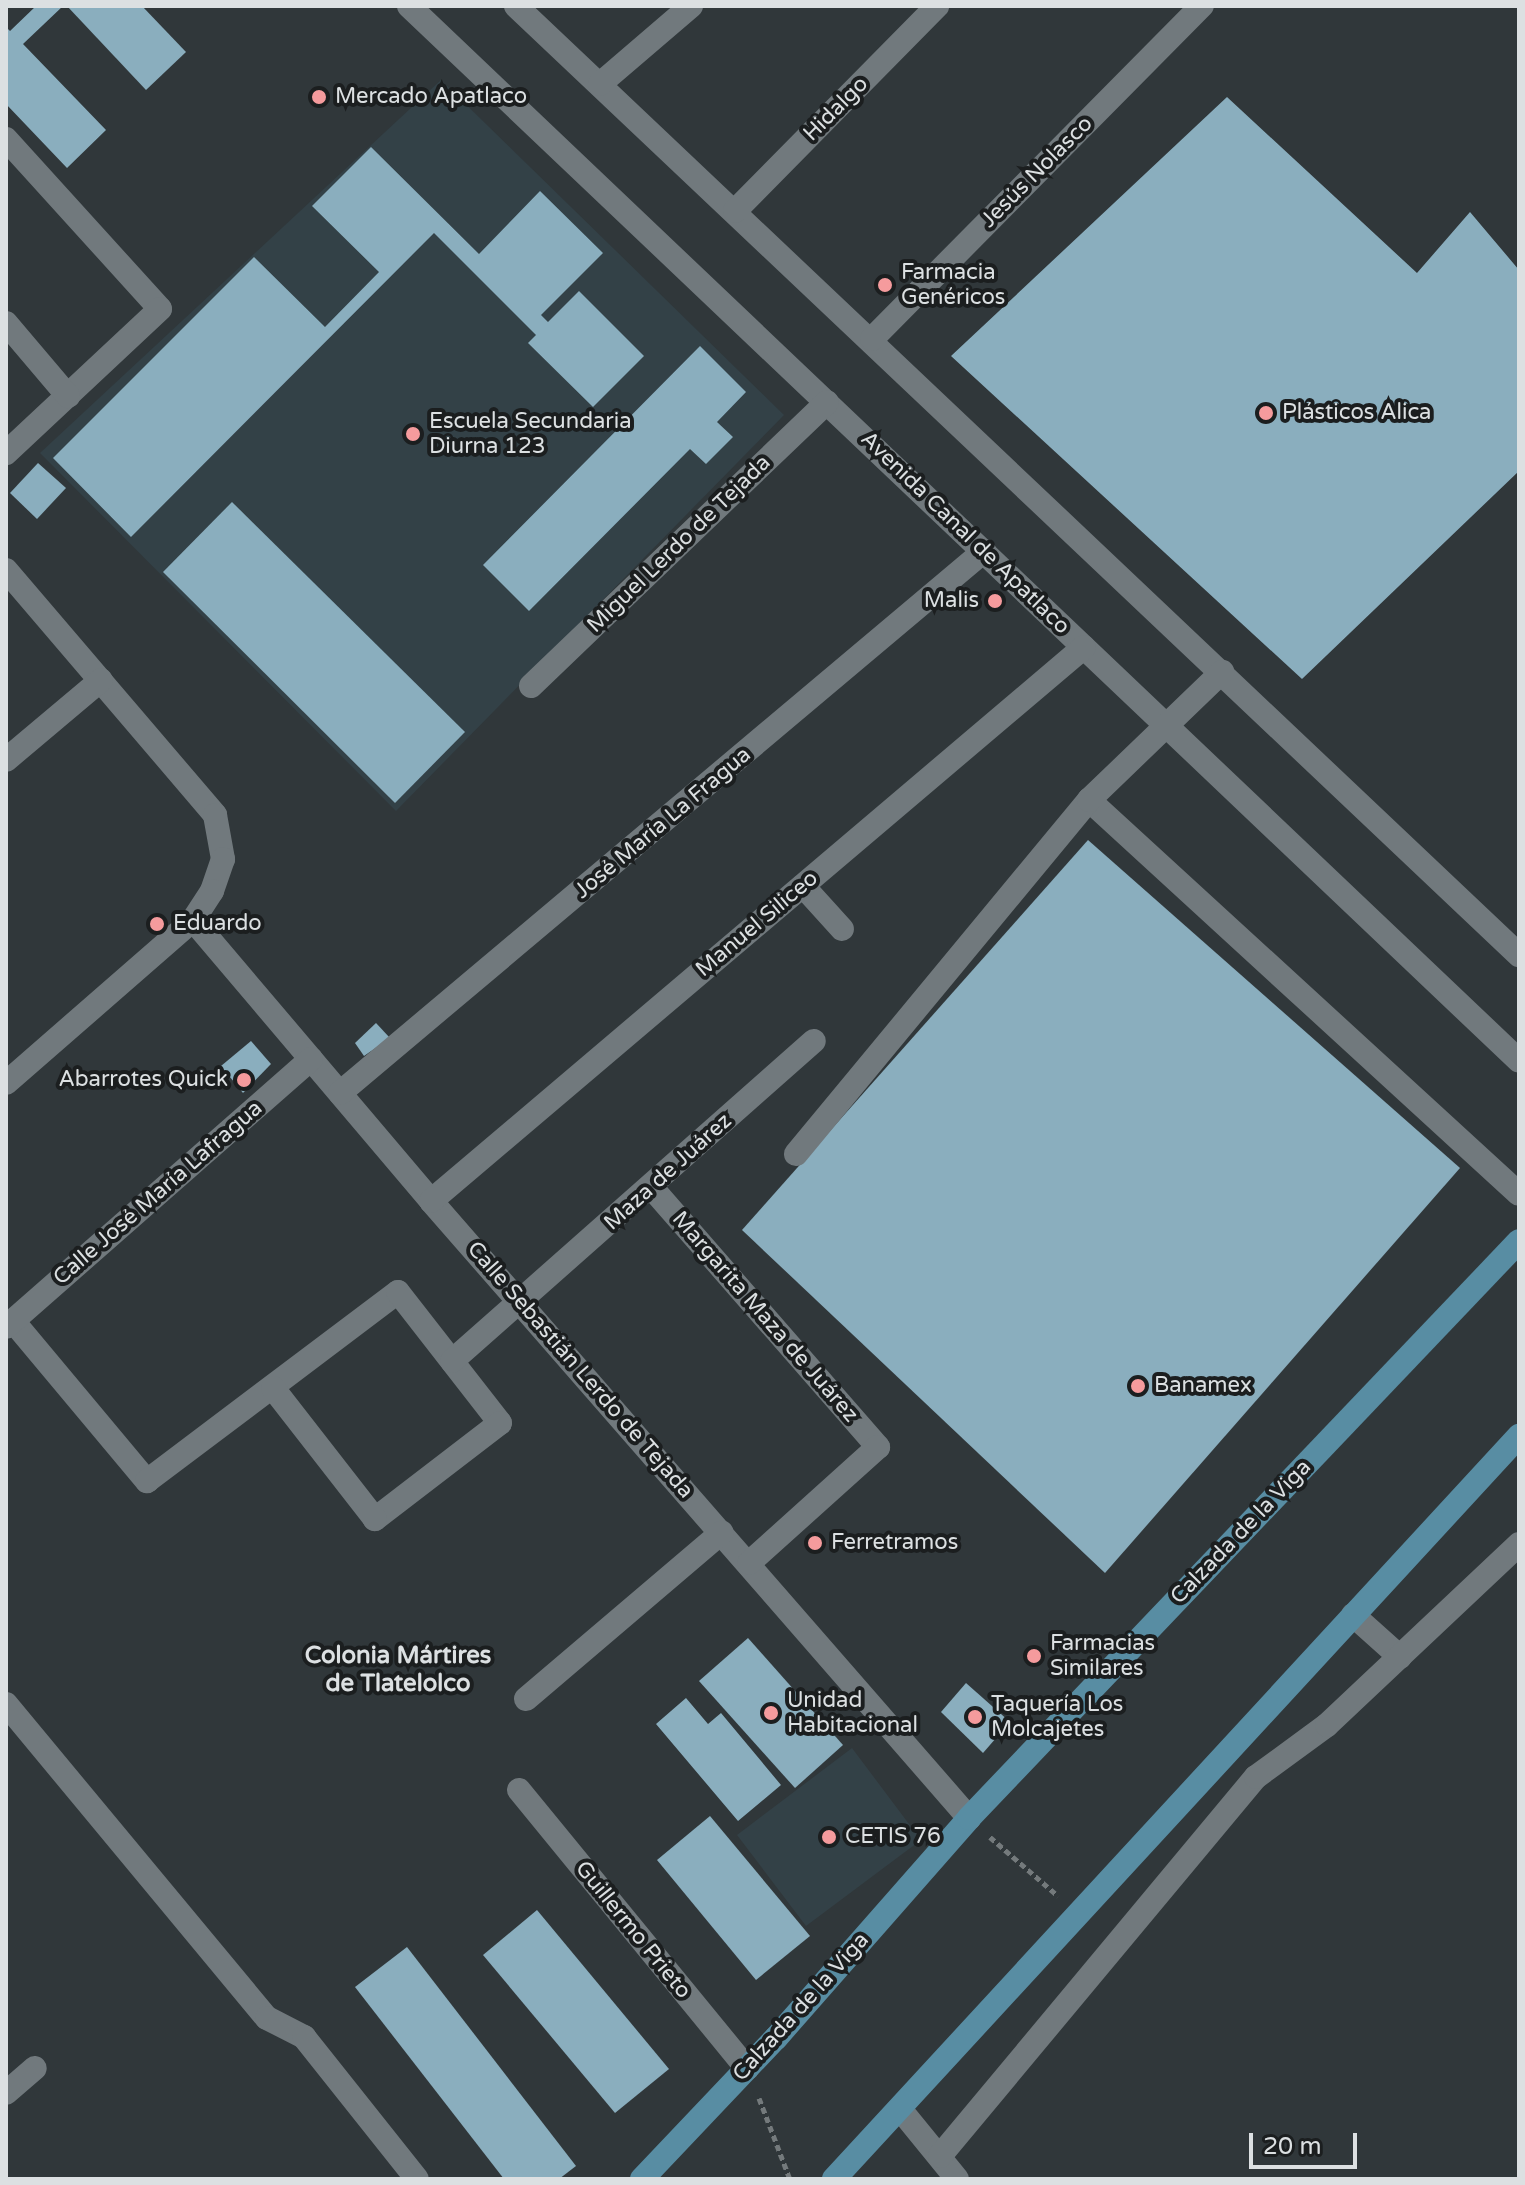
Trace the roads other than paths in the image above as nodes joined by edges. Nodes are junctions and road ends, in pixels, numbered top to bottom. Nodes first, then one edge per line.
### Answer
1 (409, 6) edge
2 (516, 6) edge
3 (691, 6) edge
4 (937, 6) edge
5 (1202, 6) edge
6 (600, 84) junction
7 (6, 139) edge
8 (735, 211) junction
9 (6, 323) edge
10 (872, 339) junction
11 (68, 396) junction
12 (827, 402) junction
13 (6, 453) edge
14 (984, 551) junction
15 (6, 570) edge
16 (1084, 647) junction
17 (1222, 672) junction
18 (101, 680) junction
19 (531, 686) dead end
20 (1167, 724) junction
21 (6, 760) edge
22 (1089, 800) junction
23 (803, 886) junction
24 (193, 920) junction
25 (842, 929) dead end
26 (1519, 955) edge
27 (814, 1041) dead end
28 (311, 1059) junction
29 (1519, 1061) edge
30 (6, 1083) edge
31 (340, 1093) junction
32 (796, 1154) dead end
33 (652, 1188) junction
34 (1519, 1194) edge
35 (431, 1201) junction
36 (1519, 1241) edge
37 (521, 1301) junction
38 (9, 1324) edge
39 (452, 1361) junction
40 (273, 1388) junction
41 (1519, 1436) edge
42 (722, 1532) junction
43 (1519, 1544) edge
44 (749, 1563) junction
45 (1353, 1615) junction
46 (1400, 1657) junction
47 (526, 1699) dead end
48 (6, 1704) edge
49 (519, 1790) dead end
50 (969, 1818) junction
51 (35, 2068) dead end
52 (747, 2069) junction
53 (6, 2093) edge
54 (900, 2109) junction
55 (940, 2156) junction
56 (417, 2179) edge
57 (642, 2179) edge
58 (834, 2179) edge
59 (957, 2179) edge

1 - 12 street, Avenida Canal de Apatlaco
2 - 6 street
3 - 6 street
4 - 8 street, Hidalgo
5 - 10 street, Jesús Nolasco
6 - 8 street
7 - 11 street
8 - 10 street
9 - 11 street
10 - 17 street
11 - 13 street
12 - 14 street, Avenida Canal de Apatlaco
12 - 19 street, Miguel Lerdo de Tejada
14 - 16 street, Avenida Canal de Apatlaco
14 - 31 street, José María La Fragua
15 - 18 street
16 - 20 street, Avenida Canal de Apatlaco
16 - 23 street, Manuel Siliceo
17 - 20 street
17 - 26 street
18 - 21 street
18 - 24 street
20 - 22 street
20 - 29 street, Avenida Canal de Apatlaco
22 - 32 street
22 - 34 street
23 - 25 street
23 - 35 street, Manuel Siliceo
24 - 28 street, Calle Sebastián Lerdo de Tejada
24 - 30 street
27 - 33 street, Maza de Juárez
28 - 31 street, Calle Sebastián Lerdo de Tejada
28 - 38 street, Calle José María Lafragua
31 - 35 street, Calle Sebastián Lerdo de Tejada
33 - 37 street, Maza de Juárez
33 - 44 street, Margarita Maza de Juárez
35 - 37 street, Calle Sebastián Lerdo de Tejada
36 - 50 main road, Calzada de la Viga
37 - 39 street, Maza de Juárez
37 - 42 street, Calle Sebastián Lerdo de Tejada
38 - 40 street
39 - 40 street
39 - 40 street
41 - 45 main road
42 - 44 street, Calle Sebastián Lerdo de Tejada
42 - 47 street
43 - 46 street
44 - 50 street, Calle Sebastián Lerdo de Tejada
45 - 46 street
45 - 54 main road
46 - 55 street
48 - 56 street
49 - 52 street, Guillermo Prieto
50 - 52 main road, Calzada de la Viga
51 - 53 street
52 - 57 main road, Calzada de la Viga
54 - 55 street
54 - 58 main road
55 - 59 street

